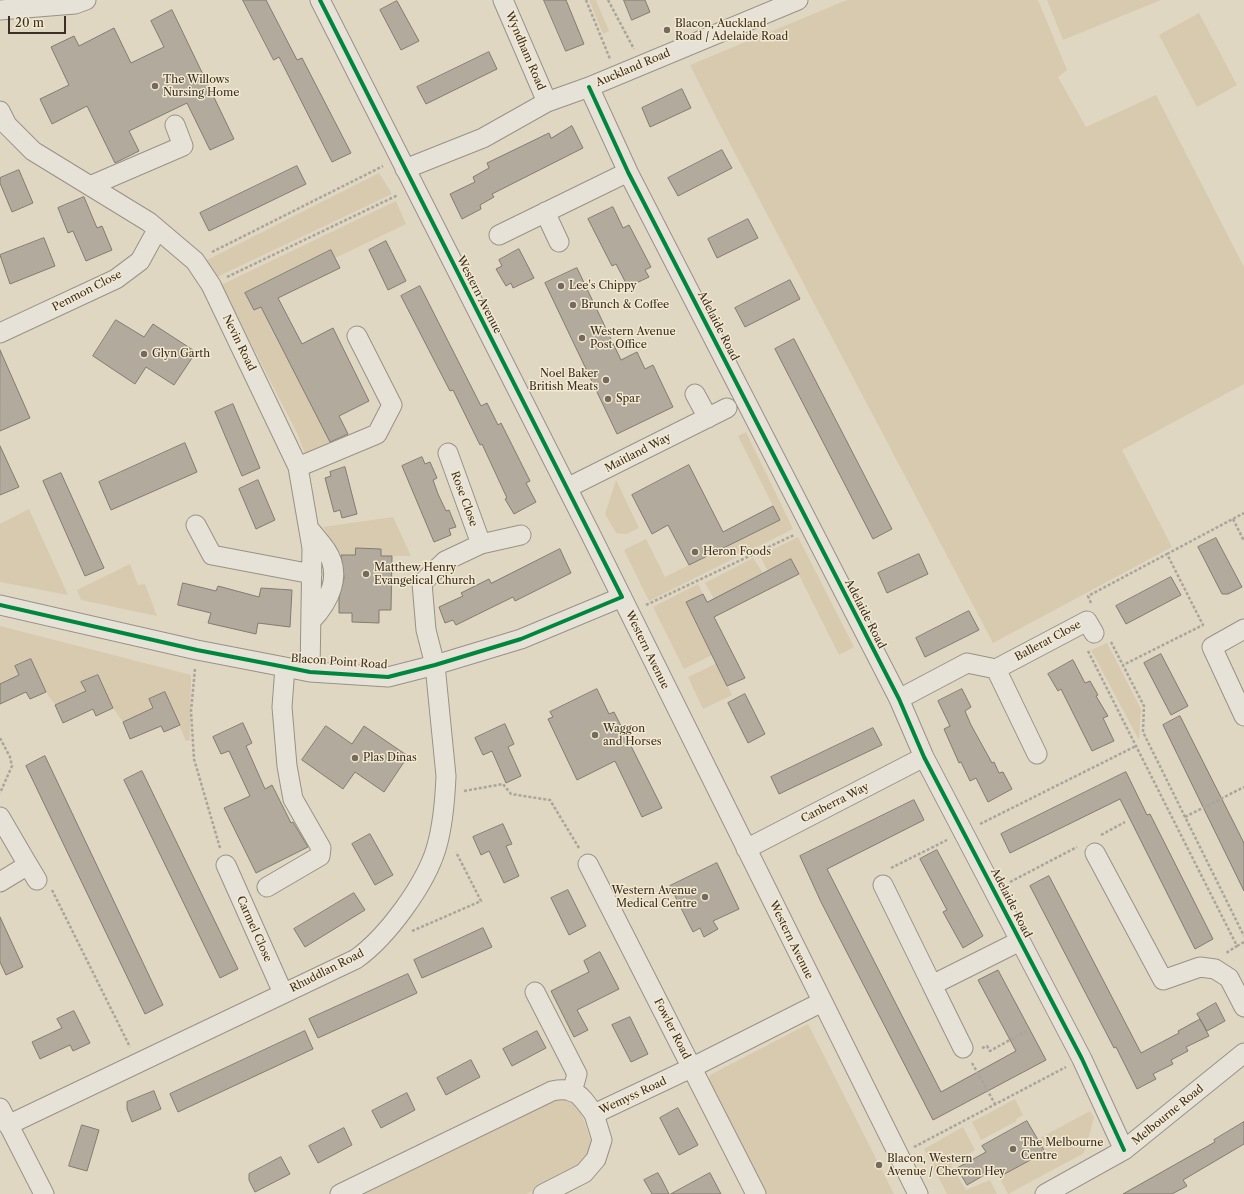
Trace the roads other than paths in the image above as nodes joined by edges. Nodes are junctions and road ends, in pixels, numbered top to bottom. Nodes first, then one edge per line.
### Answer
1 (86, 0) edge
2 (320, 0) edge
3 (503, 0) edge
4 (798, 0) edge
5 (0, 10) edge
6 (589, 87) junction
7 (546, 102) junction
8 (0, 111) edge
9 (175, 125) dead end
10 (402, 163) junction
11 (628, 172) junction
12 (90, 186) junction
13 (545, 212) junction
14 (157, 230) junction
15 (499, 234) dead end
16 (559, 242) dead end
17 (0, 333) edge
18 (357, 336) dead end
19 (695, 394) dead end
20 (727, 408) dead end
21 (708, 418) junction
22 (448, 454) dead end
23 (298, 467) junction
24 (567, 488) junction
25 (196, 525) dead end
26 (309, 529) junction
27 (521, 535) dead end
28 (481, 544) junction
29 (312, 574) junction
30 (0, 605) edge
31 (625, 605) junction
32 (311, 620) junction
33 (1244, 629) edge
34 (1096, 639) road end
35 (435, 666) junction
36 (285, 667) junction
37 (996, 669) junction
38 (310, 672) junction
39 (899, 699) junction
40 (1244, 716) edge
41 (1037, 754) dead end
42 (924, 757) junction
43 (0, 817) edge
44 (1092, 844) road end
45 (746, 849) junction
46 (588, 864) road end
47 (226, 865) road end
48 (0, 882) edge
49 (883, 885) road end
50 (267, 887) dead end
51 (1020, 941) junction
52 (932, 985) junction
53 (535, 992) dead end
54 (283, 993) junction
55 (822, 1002) junction
56 (1244, 1007) edge
57 (966, 1052) road end
58 (1244, 1053) edge
59 (691, 1068) junction
60 (572, 1092) junction
61 (0, 1108) edge
62 (594, 1114) junction
63 (8, 1124) junction
64 (1124, 1150) junction
65 (44, 1194) edge
66 (340, 1194) edge
67 (543, 1194) edge
68 (756, 1194) edge
69 (918, 1194) edge
70 (1045, 1194) edge

1 - 5 street
2 - 10 street, Western Avenue
3 - 7 street, Wyndham Road
4 - 6 street, Auckland Road
6 - 7 street, Auckland Road
6 - 11 street, Adelaide Road
7 - 10 street, Auckland Road
8 - 12 street, Nevin Road
9 - 12 street
10 - 24 street, Western Avenue
11 - 13 street
11 - 39 street, Adelaide Road
12 - 14 street, Nevin Road
13 - 15 street
13 - 16 street
14 - 17 street, Penmon Close
14 - 23 street, Nevin Road
18 - 23 street
19 - 21 street
20 - 21 street, Maitland Way
21 - 24 street, Maitland Way
22 - 28 street, Rose Close
23 - 26 street, Nevin Road
24 - 31 street, Western Avenue
25 - 29 street
26 - 29 street, Nevin Road
26 - 32 street
27 - 28 street
28 - 35 street
29 - 32 street, Nevin Road
30 - 36 street, Blacon Point Road
31 - 35 street, Blacon Point Road
31 - 45 street, Western Avenue
32 - 38 street, Nevin Road
33 - 40 street
34 - 37 street, Ballerat Close
35 - 38 street, Blacon Point Road
35 - 54 street, Rhuddlan Road
36 - 38 street, Blacon Point Road
36 - 50 street
37 - 39 street
37 - 41 street
39 - 42 street, Adelaide Road
42 - 45 street, Canberra Way
42 - 51 street, Adelaide Road
43 - 48 street
44 - 56 street
45 - 55 street, Western Avenue
46 - 59 street, Fowler Road
47 - 54 street, Carmel Close
49 - 52 street
51 - 52 street
51 - 64 street, Adelaide Road
52 - 57 street
53 - 60 street
54 - 63 street, Rhuddlan Road
55 - 59 street, Wemyss Road
55 - 69 street, Western Avenue
58 - 64 street, Melbourne Road
59 - 62 street, Wemyss Road
59 - 68 street, Fowler Road
60 - 62 street, Wemyss Road
60 - 66 street
61 - 63 street
62 - 67 street
63 - 65 street
64 - 70 street, Melbourne Road

